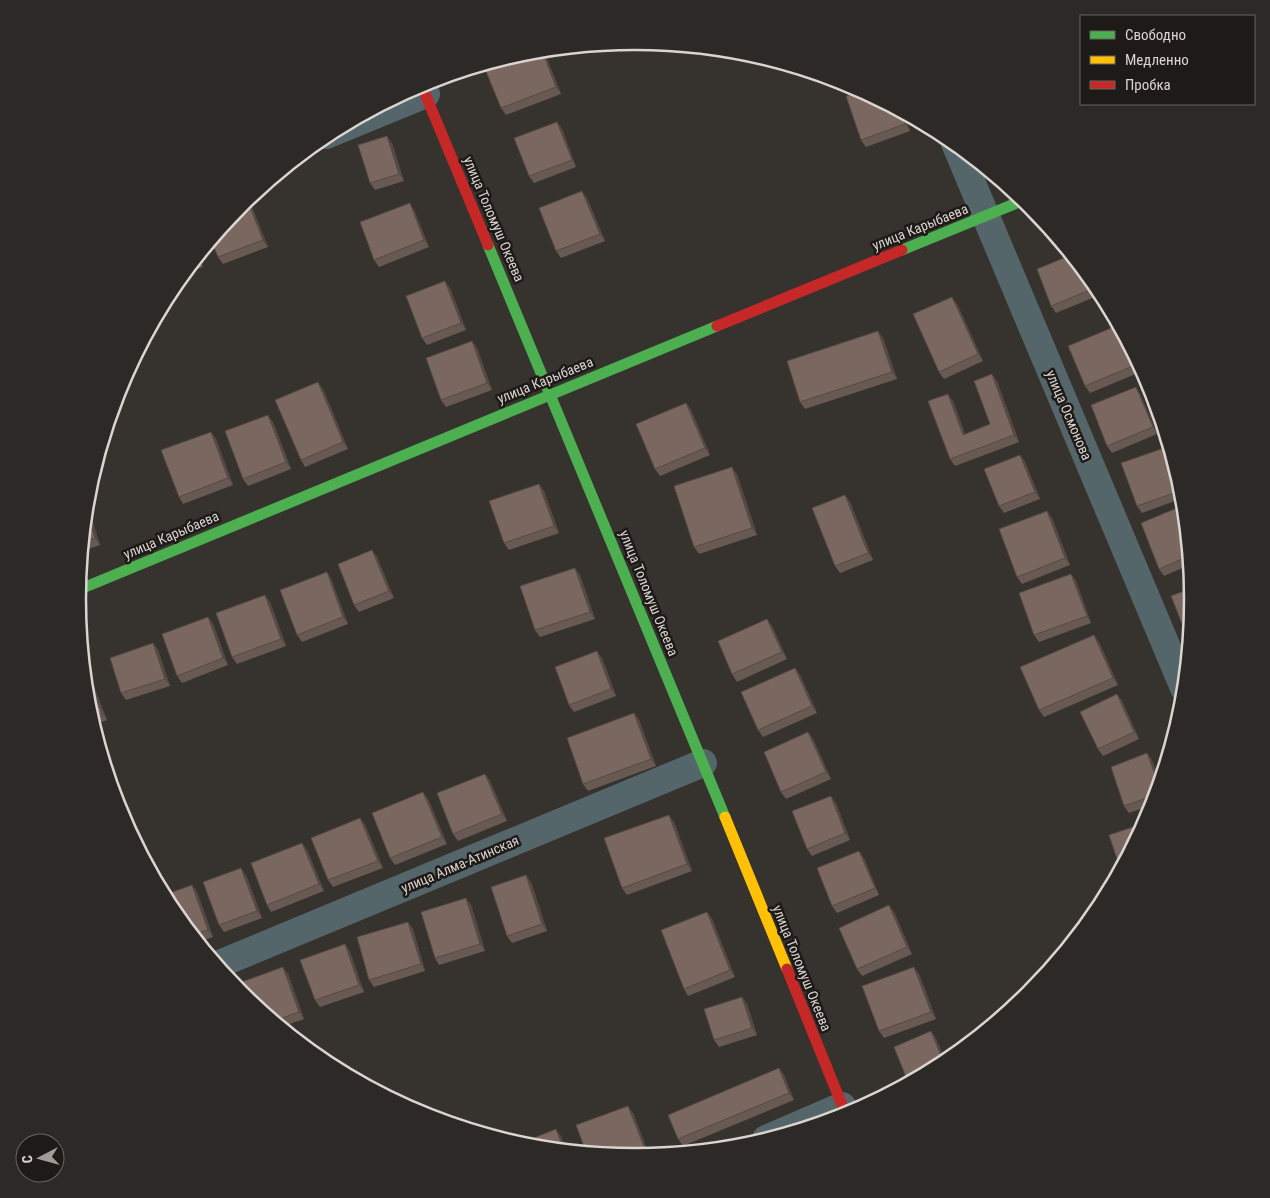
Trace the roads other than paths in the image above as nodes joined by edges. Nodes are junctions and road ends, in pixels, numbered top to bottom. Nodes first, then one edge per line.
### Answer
1 (425, 92) edge
2 (961, 157) edge
3 (1015, 204) edge
4 (985, 216) junction
5 (550, 394) junction
6 (86, 587) edge
7 (1178, 675) edge
8 (703, 763) junction
9 (223, 962) edge
10 (842, 1107) edge

1 - 5 street, улица Толомуш Океева
2 - 4 street, улица Осмонова
3 - 4 street, улица Карыбаева
4 - 5 street, улица Карыбаева
4 - 7 street, улица Осмонова
5 - 6 street, улица Карыбаева
5 - 8 street, улица Толомуш Океева
8 - 9 street, улица Алма-Атинская
8 - 10 street, улица Толомуш Океева

